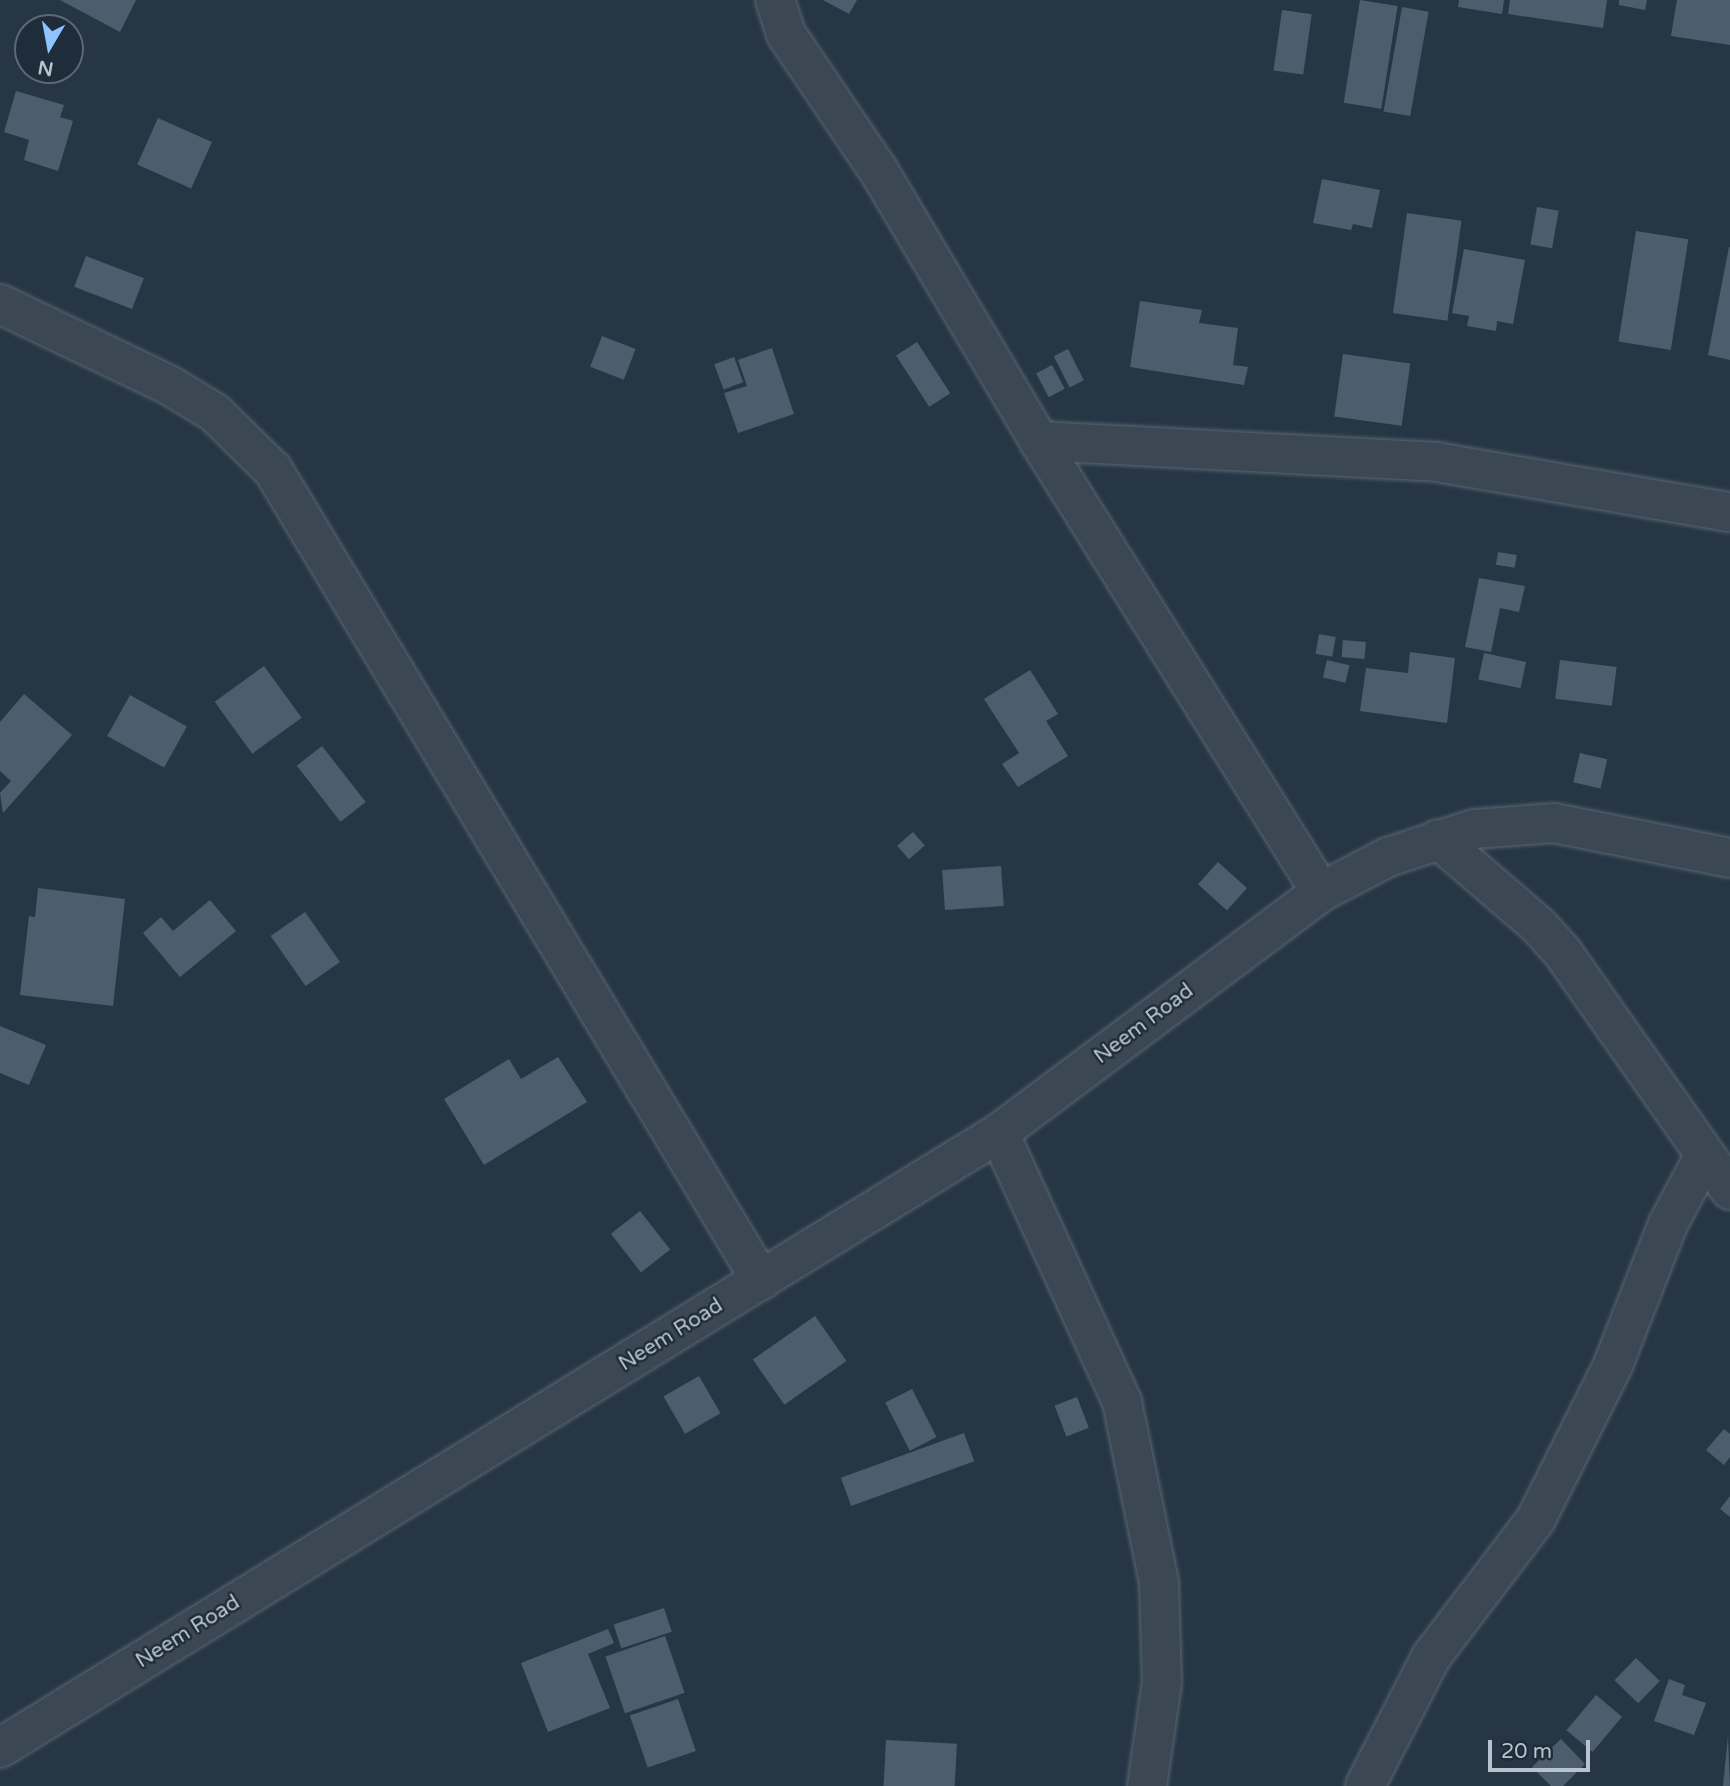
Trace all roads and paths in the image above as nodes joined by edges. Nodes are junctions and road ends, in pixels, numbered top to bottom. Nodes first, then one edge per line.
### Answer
1 (775, 0) edge
2 (0, 304) edge
3 (1039, 441) junction
4 (1730, 512) edge
5 (1438, 839) junction
6 (1730, 858) edge
7 (1321, 892) junction
8 (999, 1133) junction
9 (1705, 1155) junction
10 (1730, 1190) edge
11 (761, 1280) junction
12 (0, 1748) edge
13 (1147, 1786) edge
14 (1365, 1786) edge

1 - 3 street
2 - 11 street
3 - 4 street
3 - 7 street
5 - 6 street, Neem Road
5 - 7 street, Neem Road
5 - 9 street
7 - 8 street, Neem Road
8 - 11 street, Neem Road
8 - 13 street
9 - 10 street
9 - 14 street
11 - 12 street, Neem Road

